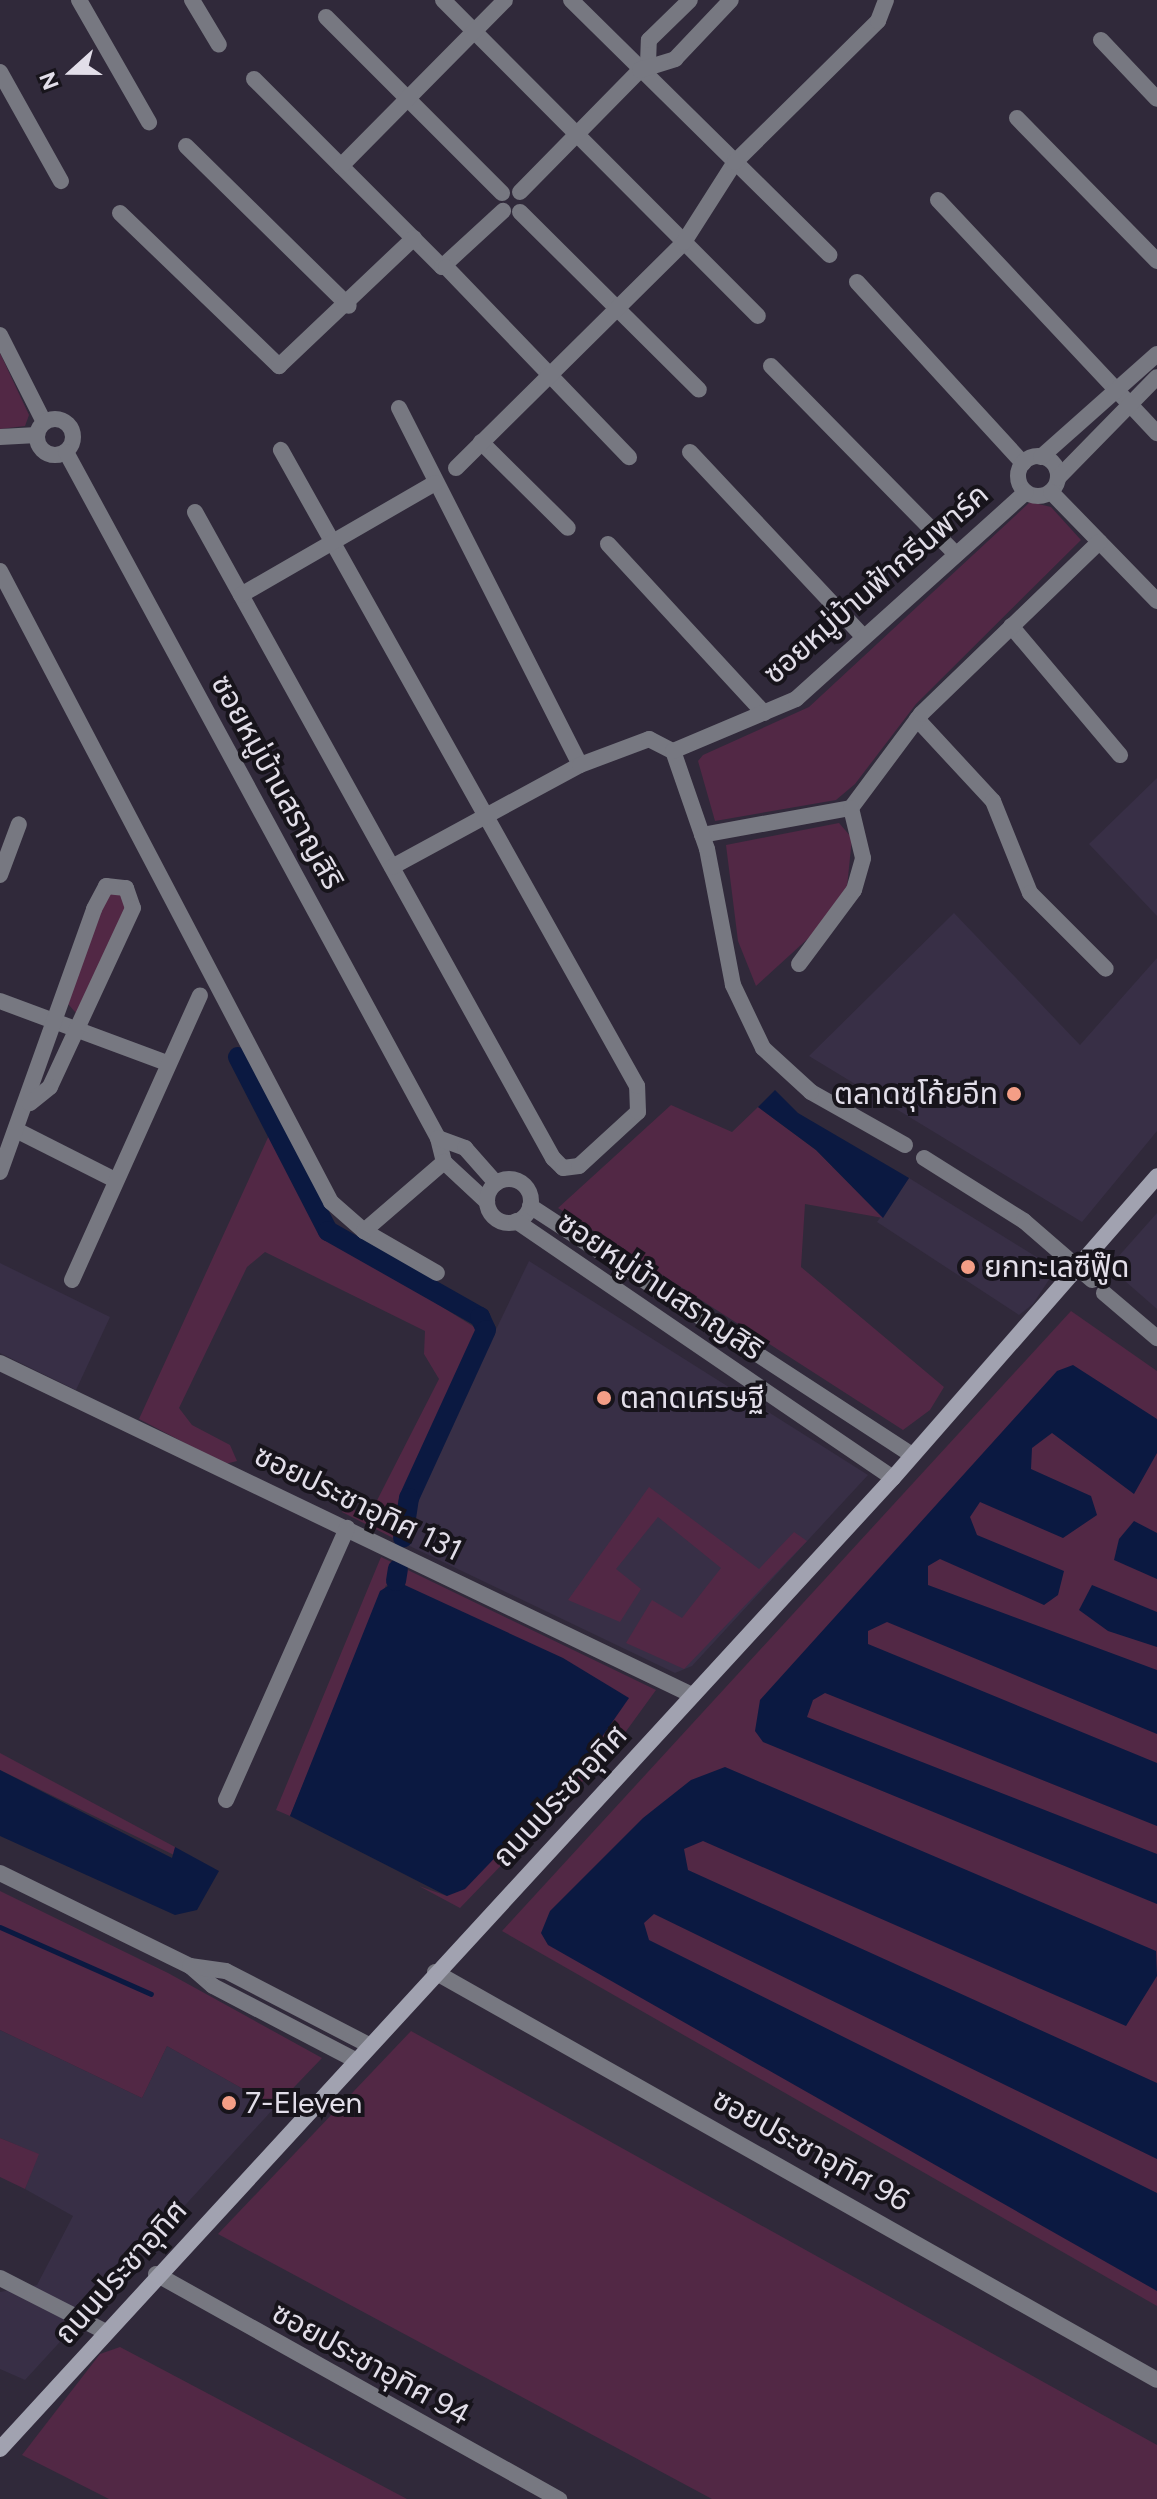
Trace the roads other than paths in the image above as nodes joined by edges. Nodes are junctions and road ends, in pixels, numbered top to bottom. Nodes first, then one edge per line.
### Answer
1 (79, 0) edge
2 (192, 0) edge
3 (443, 0) edge
4 (505, 0) edge
5 (571, 0) edge
6 (690, 0) edge
7 (886, 0) edge
8 (721, 3) edge
9 (326, 17) dead end
10 (474, 31) junction
11 (1101, 40) dead end
12 (219, 45) dead end
13 (644, 67) junction
14 (0, 72) edge
15 (254, 79) dead end
16 (407, 99) junction
17 (1157, 99) edge
18 (1017, 118) dead end
19 (149, 122) dead end
20 (577, 134) junction
21 (186, 146) dead end
22 (735, 162) junction
23 (341, 166) junction
24 (61, 181) dead end
25 (520, 192) junction
26 (502, 193) junction
27 (938, 200) dead end
28 (512, 212) junction
29 (120, 213) dead end
30 (414, 238) junction
31 (684, 242) junction
32 (830, 255) dead end
33 (1157, 261) edge
34 (446, 267) junction
35 (857, 282) dead end
36 (349, 306) junction
37 (617, 309) junction
38 (758, 316) dead end
39 (0, 335) edge
40 (1157, 354) edge
41 (771, 366) dead end
42 (550, 375) junction
43 (1157, 377) edge
44 (699, 390) dead end
45 (1124, 397) junction
46 (399, 408) dead end
47 (40, 428) junction
48 (1157, 433) edge
49 (0, 437) edge
50 (481, 442) junction
51 (281, 450) dead end
52 (66, 452) junction
53 (690, 452) dead end
54 (629, 457) dead end
55 (1041, 457) junction
56 (1023, 463) junction
57 (456, 468) dead end
58 (435, 483) junction
59 (1054, 485) junction
60 (1026, 492) junction
61 (195, 512) dead end
62 (568, 528) dead end
63 (334, 542) junction
64 (1099, 542) junction
65 (608, 544) dead end
66 (954, 552) junction
67 (0, 571) edge
68 (241, 595) junction
69 (1157, 601) edge
70 (1011, 626) junction
71 (864, 637) junction
72 (764, 713) junction
73 (917, 719) junction
74 (673, 751) junction
75 (1120, 755) dead end
76 (580, 765) junction
77 (851, 808) junction
78 (487, 814) junction
79 (19, 824) dead end
80 (702, 835) junction
81 (392, 867) junction
82 (0, 875) edge
83 (799, 964) dead end
84 (1106, 969) dead end
85 (200, 995) dead end
86 (0, 1001) edge
87 (55, 1020) junction
88 (78, 1025) junction
89 (167, 1063) junction
90 (30, 1103) junction
91 (18, 1131) junction
92 (438, 1138) junction
93 (905, 1145) dead end
94 (924, 1158) dead end
95 (444, 1162) junction
96 (0, 1172) edge
97 (1157, 1176) edge
98 (115, 1180) junction
99 (496, 1183) junction
100 (487, 1202) junction
101 (530, 1206) junction
102 (516, 1221) junction
103 (364, 1231) junction
104 (1079, 1269) junction
105 (437, 1273) dead end
106 (72, 1280) dead end
107 (1092, 1280) dead end
108 (1104, 1293) dead end
109 (1157, 1338) edge
110 (0, 1363) edge
111 (912, 1455) junction
112 (893, 1478) junction
113 (347, 1528) junction
114 (692, 1695) junction
115 (226, 1800) dead end
116 (0, 1873) edge
117 (190, 1966) junction
118 (435, 1972) junction
119 (369, 2045) junction
120 (355, 2060) junction
121 (156, 2274) junction
122 (0, 2278) edge
123 (104, 2331) junction
124 (1157, 2380) edge
125 (0, 2449) edge
126 (559, 2499) edge

1 - 19 street
2 - 12 street
3 - 10 street
4 - 10 street
5 - 13 street
6 - 13 street
7 - 22 street
8 - 13 street
9 - 16 street
10 - 16 street
10 - 20 street
11 - 17 street
13 - 20 street
13 - 22 street
14 - 24 street
15 - 23 street
16 - 23 street
16 - 26 street
18 - 33 street
20 - 25 street
20 - 31 street
21 - 36 street
22 - 31 street
22 - 32 street
23 - 30 street
25 - 26 street
25 - 28 street
26 - 28 street
27 - 45 street
28 - 34 street
28 - 37 street
29 - 36 street
30 - 34 street
30 - 36 street
31 - 37 street
31 - 38 street
34 - 42 street
35 - 56 street
37 - 42 street
37 - 44 street
39 - 47 street, ซอยหมู่บ้านสราญสิริ
40 - 45 street
41 - 66 street
42 - 50 street
42 - 54 street
43 - 45 street
45 - 48 street
45 - 55 street
45 - 59 street
46 - 58 street
47 - 49 street
47 - 52 street
47 - 52 street, ซอยหมู่บ้านสราญสิริ
50 - 57 street
50 - 62 street
51 - 63 street
52 - 92 street, ซอยหมู่บ้านสราญสิริ
53 - 71 street
55 - 56 street
55 - 59 street
56 - 60 street, ซอยหมู่บ้านฟ้ากรีนพาร์ค
58 - 63 street
58 - 76 street
59 - 60 street, ซอยหมู่บ้านฟ้ากรีนพาร์ค
59 - 64 street
60 - 66 street, ซอยหมู่บ้านฟ้ากรีนพาร์ค
61 - 68 street
63 - 68 street
63 - 78 street
64 - 69 street
64 - 70 street
65 - 72 street
66 - 71 street, ซอยหมู่บ้านฟ้ากรีนพาร์ค
67 - 103 street
68 - 81 street
70 - 73 street
70 - 75 street
71 - 72 street, ซอยหมู่บ้านฟ้ากรีนพาร์ค
72 - 74 street, ซอยหมู่บ้านฟ้ากรีนพาร์ค
73 - 77 street
73 - 84 street
74 - 76 street
74 - 80 street
76 - 78 street
77 - 80 street
77 - 83 street
78 - 81 street
78 - 81 street
79 - 82 street
80 - 93 street
85 - 89 street
86 - 87 street
87 - 88 street
87 - 88 street
87 - 90 street
88 - 89 street
88 - 90 street
89 - 98 street
90 - 91 street
91 - 96 street
91 - 98 street
92 - 95 street, ซอยหมู่บ้านสราญสิริ
92 - 99 street, ซอยหมู่บ้านสราญสิริ
94 - 104 street
95 - 100 street, ซอยหมู่บ้านสราญสิริ
95 - 103 street
97 - 104 main road, ถนนประชาอุทิศ
98 - 106 street
99 - 100 street
99 - 101 street, ซอยหมู่บ้านสราญสิริ
100 - 102 street, ซอยหมู่บ้านสราญสิริ
101 - 102 street, ซอยหมู่บ้านสราญสิริ
101 - 111 street, ซอยหมู่บ้านสราญสิริ
102 - 112 street, ซอยหมู่บ้านสราญสิริ
103 - 105 street
104 - 107 street
104 - 111 main road, ถนนประชาอุทิศ
108 - 109 street
110 - 113 street, ซอยประชาอุทิศ 131
111 - 112 main road, ถนนประชาอุทิศ
112 - 114 main road, ถนนประชาอุทิศ
113 - 114 street, ซอยประชาอุทิศ 131
113 - 115 street
114 - 118 main road, ถนนประชาอุทิศ
116 - 117 street
117 - 119 street
117 - 120 street
118 - 119 main road, ถนนประชาอุทิศ
118 - 124 street, ซอยประชาอุทิศ 96
119 - 120 main road, ถนนประชาอุทิศ
120 - 121 main road, ถนนประชาอุทิศ
121 - 123 main road, ถนนประชาอุทิศ
121 - 126 street, ซอยประชาอุทิศ 94
122 - 123 street
123 - 125 main road, ถนนประชาอุทิศ

